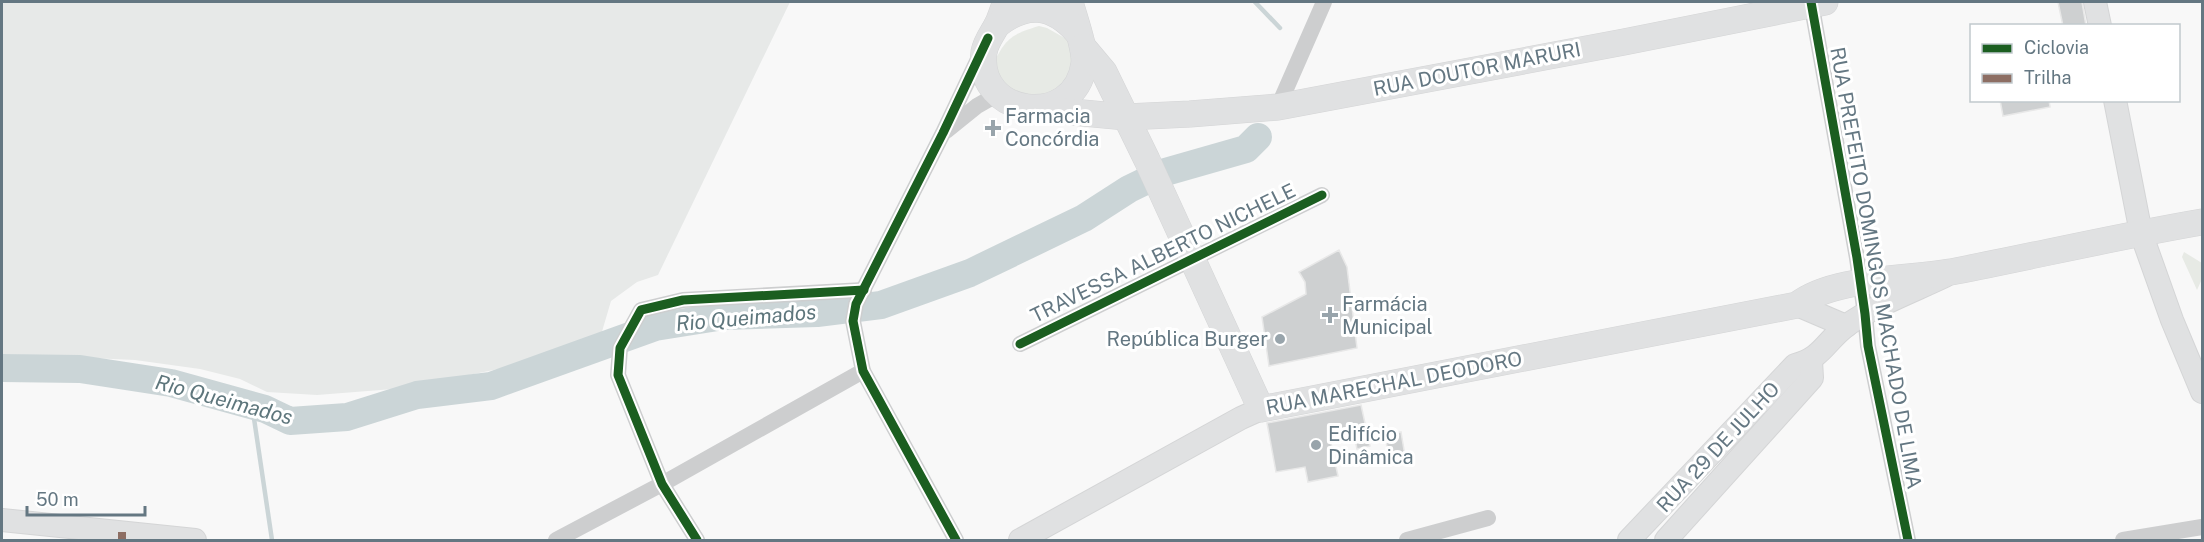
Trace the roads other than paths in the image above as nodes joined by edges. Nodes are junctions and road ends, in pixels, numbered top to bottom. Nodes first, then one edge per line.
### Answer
1 (1070, 2) edge
2 (1324, 2) edge
3 (1816, 2) edge
4 (2095, 2) edge
5 (997, 22) edge
6 (2100, 24) edge
7 (1080, 39) junction
8 (999, 94) junction
9 (2115, 102) edge
10 (1278, 107) junction
11 (1040, 109) junction
12 (1126, 117) junction
13 (944, 133) junction
14 (1322, 195) dead end
15 (2202, 222) edge
16 (2141, 233) junction
17 (1193, 259) junction
18 (1954, 271) junction
19 (1860, 283) junction
20 (860, 297) junction
21 (1797, 305) junction
22 (1865, 314) junction
23 (1846, 326) junction
24 (1020, 344) dead end
25 (1868, 346) junction
26 (1811, 361) junction
27 (863, 371) junction
28 (2202, 392) edge
29 (1261, 409) junction
30 (662, 484) junction
31 (1488, 518) dead end
32 (2, 520) edge
33 (2202, 526) edge
34 (122, 536) edge
35 (195, 540) edge
36 (556, 540) edge
37 (697, 540) edge
38 (956, 540) edge
39 (1020, 540) edge
40 (1407, 540) edge
41 (1629, 540) edge
42 (1666, 540) edge
43 (1908, 540) edge
44 (2122, 540) edge

1 - 7 main road
2 - 10 street
3 - 10 main road, RUA DOUTOR MARURI
3 - 19 street, RUA PREFEITO DOMINGOS MACHADO DE LIMA
4 - 6 main road
5 - 7 main road
5 - 8 main road
5 - 13 street
7 - 11 main road
7 - 12 main road
8 - 11 main road
8 - 13 street
9 - 16 main road
10 - 12 main road, RUA DOUTOR MARURI
11 - 12 main road, RUA DOUTOR MARURI
12 - 17 main road
13 - 20 street
14 - 17 street, TRAVESSA ALBERTO NICHELE
15 - 16 main road, RUA MARECHAL DEODORO
16 - 18 main road, RUA MARECHAL DEODORO
16 - 28 main road
17 - 24 street, TRAVESSA ALBERTO NICHELE
17 - 29 main road
18 - 19 main road, RUA MARECHAL DEODORO
18 - 22 main road, RUA MARECHAL DEODORO
19 - 21 main road, RUA MARECHAL DEODORO
19 - 22 street, RUA PREFEITO DOMINGOS MACHADO DE LIMA
20 - 27 street
20 - 30 street
21 - 23 main road
21 - 29 main road, RUA MARECHAL DEODORO
22 - 23 main road, RUA MARECHAL DEODORO
22 - 25 street, RUA PREFEITO DOMINGOS MACHADO DE LIMA
23 - 25 street, RUA PREFEITO DOMINGOS MACHADO DE LIMA
23 - 26 main road, RUA 29 DE JULHO
25 - 43 street, RUA PREFEITO DOMINGOS MACHADO DE LIMA
26 - 41 main road, RUA 29 DE JULHO
26 - 42 main road, RUA 29 DE JULHO
27 - 30 street
27 - 38 street
29 - 39 main road, RUA MARECHAL DEODORO
30 - 36 street
30 - 37 street
31 - 40 street
32 - 34 main road
33 - 44 street
34 - 35 main road

